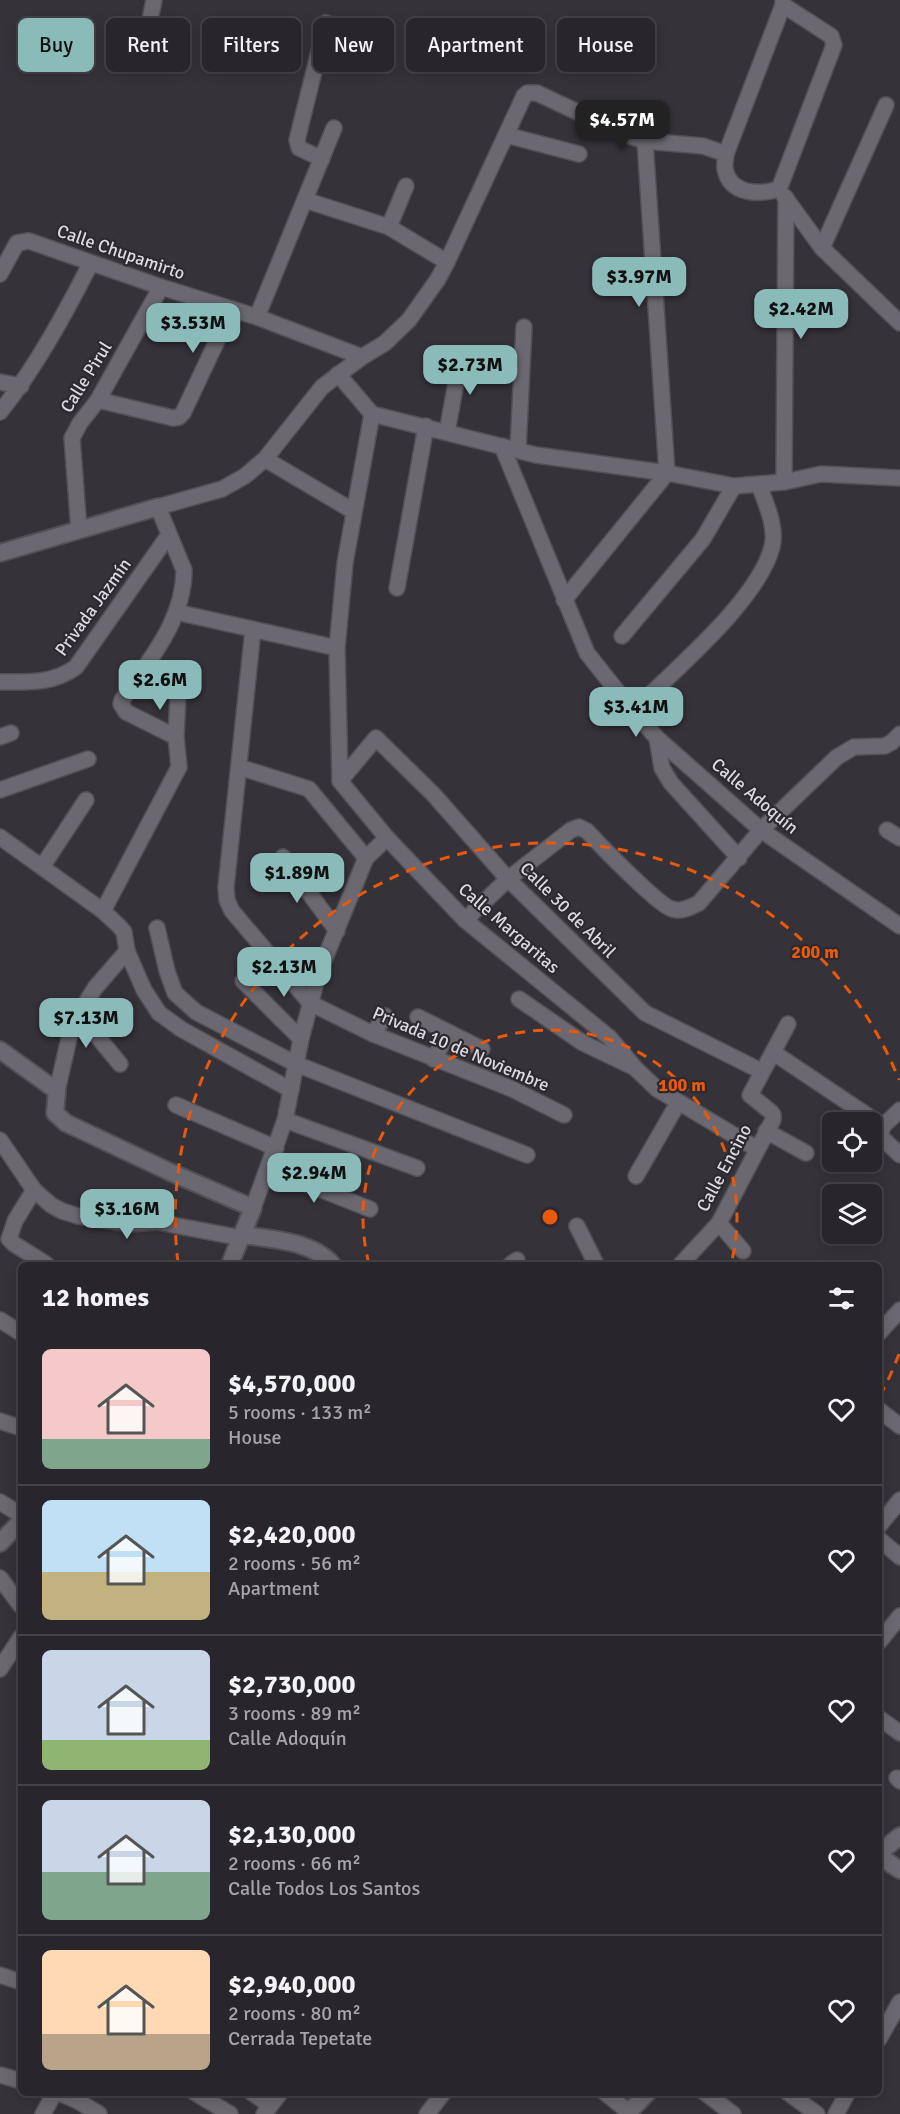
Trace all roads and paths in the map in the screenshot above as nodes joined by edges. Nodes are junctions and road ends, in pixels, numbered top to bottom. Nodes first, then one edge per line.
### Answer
1 (154, 0) edge
2 (783, 3) edge
3 (150, 18) edge
4 (314, 72) edge
5 (886, 105) dead end
6 (334, 128) dead end
7 (506, 135) junction
8 (645, 141) junction
9 (579, 154) dead end
10 (726, 154) junction
11 (322, 159) junction
12 (406, 186) dead end
13 (782, 194) junction
14 (305, 200) junction
15 (389, 227) junction
16 (822, 248) junction
17 (447, 262) junction
18 (91, 263) junction
19 (0, 274) edge
20 (161, 287) junction
21 (232, 309) junction
22 (257, 317) junction
23 (900, 323) edge
24 (524, 327) dead end
25 (461, 355) dead end
26 (362, 357) junction
27 (338, 374) junction
28 (0, 382) edge
29 (21, 386) junction
30 (98, 400) junction
31 (0, 412) edge
32 (372, 414) junction
33 (426, 426) junction
34 (447, 432) junction
35 (502, 446) junction
36 (519, 449) junction
37 (265, 459) junction
38 (667, 473) junction
39 (900, 478) edge
40 (784, 482) junction
41 (759, 485) junction
42 (734, 486) junction
43 (158, 507) junction
44 (353, 511) junction
45 (79, 530) junction
46 (168, 536) junction
47 (0, 553) edge
48 (397, 588) dead end
49 (564, 600) junction
50 (176, 612) junction
51 (253, 630) junction
52 (622, 636) dead end
53 (337, 648) junction
54 (179, 675) dead end
55 (0, 682) edge
56 (633, 711) junction
57 (900, 734) edge
58 (176, 737) junction
59 (657, 738) junction
60 (88, 759) dead end
61 (239, 767) junction
62 (340, 781) junction
63 (0, 790) edge
64 (86, 800) dead end
65 (761, 830) junction
66 (0, 837) edge
67 (387, 838) junction
68 (283, 857) dead end
69 (366, 858) junction
70 (739, 858) junction
71 (42, 867) junction
72 (508, 879) junction
73 (103, 911) junction
74 (465, 920) junction
75 (900, 926) edge
76 (157, 928) dead end
77 (337, 931) junction
78 (127, 951) junction
79 (243, 981) dead end
80 (519, 999) dead end
81 (310, 1003) junction
82 (78, 1012) junction
83 (385, 1016) dead end
84 (418, 1017) dead end
85 (788, 1024) dead end
86 (374, 1034) junction
87 (449, 1034) junction
88 (301, 1039) junction
89 (482, 1049) dead end
90 (0, 1050) edge
91 (774, 1053) junction
92 (433, 1059) junction
93 (120, 1064) dead end
94 (296, 1064) junction
95 (636, 1069) junction
96 (761, 1071) junction
97 (57, 1090) junction
98 (291, 1090) junction
99 (678, 1103) junction
100 (176, 1105) dead end
101 (900, 1110) edge
102 (848, 1112) edge
103 (564, 1115) dead end
104 (285, 1120) junction
105 (766, 1131) junction
106 (882, 1131) edge
107 (882, 1139) edge
108 (0, 1140) edge
109 (276, 1148) junction
110 (757, 1149) junction
111 (806, 1153) dead end
112 (527, 1155) dead end
113 (900, 1155) edge
114 (417, 1168) dead end
115 (269, 1169) junction
116 (636, 1176) dead end
117 (34, 1190) junction
118 (254, 1208) junction
119 (370, 1209) dead end
120 (718, 1222) junction
121 (577, 1226) dead end
122 (243, 1236) junction
123 (743, 1251) dead end
124 (42, 1262) edge
125 (231, 1262) edge
126 (329, 1262) edge
127 (595, 1262) edge
128 (683, 1262) edge
129 (899, 1315) edge
130 (0, 1320) edge
131 (18, 1330) edge
132 (882, 1330) edge
133 (882, 1412) edge
134 (0, 1421) edge
135 (900, 1426) edge
136 (18, 1427) edge
137 (900, 1500) edge
138 (0, 1502) edge
139 (18, 1513) edge
140 (882, 1522) edge
141 (18, 1524) edge
142 (882, 1542) edge
143 (0, 1543) edge
144 (900, 1557) edge
145 (0, 1578) edge
146 (18, 1602) edge
147 (900, 1616) edge
148 (882, 1638) edge
149 (18, 1642) edge
150 (0, 1669) edge
151 (882, 1720) edge
152 (900, 1734) edge
153 (900, 1836) edge
154 (882, 1851) edge
155 (882, 1856) edge
156 (900, 1870) edge
157 (0, 1975) edge
158 (18, 1981) edge
159 (900, 2002) edge
160 (882, 2034) edge
161 (0, 2075) edge
162 (18, 2080) edge
163 (54, 2096) edge
164 (66, 2096) edge
165 (201, 2096) edge
166 (255, 2096) edge
167 (278, 2096) edge
168 (442, 2096) edge
169 (609, 2096) edge
170 (644, 2096) edge
171 (709, 2096) edge
172 (793, 2096) edge
173 (846, 2096) edge
174 (267, 2109) edge
175 (434, 2111) edge
176 (628, 2113) edge
177 (43, 2114) edge
178 (99, 2114) edge
179 (230, 2114) edge
180 (733, 2114) edge
181 (818, 2114) edge
182 (836, 2114) edge

1 - 3 street
2 - 10 street
2 - 13 street
4 - 11 street
5 - 16 street
6 - 11 street
7 - 8 street
7 - 9 street
7 - 17 street
8 - 10 street
8 - 38 street
10 - 13 street
11 - 14 street
12 - 15 street
13 - 16 street
13 - 40 street
14 - 15 street
14 - 22 street
15 - 17 street
16 - 23 street
17 - 26 street
18 - 19 street, Calle Chupamirto
18 - 20 street, Calle Chupamirto
18 - 29 street
20 - 21 street, Calle Chupamirto
20 - 30 street, Calle Pirul
21 - 22 street, Calle Chupamirto
21 - 30 street
22 - 26 street, Calle Chupamirto
24 - 36 street
25 - 34 street
26 - 27 street
27 - 32 street
27 - 37 street
28 - 29 street
29 - 31 street
30 - 45 street, Calle Pirul
32 - 33 street
32 - 44 street
33 - 34 street
33 - 48 street
34 - 35 street
35 - 36 street
35 - 49 street, Calle Adoquín
36 - 38 street
37 - 43 street
37 - 44 street
38 - 42 street
38 - 49 street
39 - 40 street
40 - 41 street
41 - 42 street
41 - 56 street
42 - 52 street
43 - 45 street
43 - 46 street
44 - 53 street
45 - 47 street
46 - 50 street
46 - 55 street, Privada Jazmín
49 - 56 street, Calle Adoquín
50 - 51 street
50 - 58 street
51 - 53 street
51 - 61 street
53 - 62 street
54 - 58 street
56 - 59 street, Calle Adoquín
57 - 65 street
58 - 73 street
59 - 65 street, Calle Adoquín
59 - 70 street
60 - 63 street
61 - 69 street
61 - 81 street
62 - 67 street, Calle Margaritas
62 - 72 street, Calle 30 de Abril
64 - 71 street
65 - 70 street
65 - 75 street, Calle Adoquín
66 - 71 street
67 - 69 street
67 - 74 street, Calle Margaritas
68 - 77 street
69 - 77 street
70 - 72 street
71 - 73 street
72 - 74 street
72 - 96 street, Calle 30 de Abril
73 - 78 street
74 - 95 street, Calle Margaritas
76 - 94 street
77 - 81 street
78 - 82 street
78 - 98 street
79 - 88 street
80 - 95 street
81 - 86 street, Privada 10 de Noviembre
81 - 88 street
82 - 93 street
82 - 97 street
83 - 86 street
84 - 87 street
85 - 91 street
86 - 92 street, Privada 10 de Noviembre
87 - 89 street
87 - 92 street
88 - 94 street
90 - 97 street
91 - 96 street
91 - 102 street
92 - 103 street, Privada 10 de Noviembre
94 - 98 street
94 - 112 street
95 - 99 street
96 - 105 street, Calle Encino
97 - 118 street
98 - 104 street
99 - 110 street
99 - 116 street
100 - 109 street
101 - 106 street
104 - 109 street
104 - 114 street
105 - 110 street, Calle Encino
105 - 111 street
107 - 113 street
108 - 117 street
109 - 115 street
110 - 120 street, Calle Encino
115 - 118 street
115 - 119 street
117 - 122 street
117 - 124 street
118 - 122 street
120 - 123 street
120 - 128 street, Calle Encino
121 - 127 street
122 - 125 street
122 - 126 street
129 - 132 street
130 - 131 street
133 - 135 street
134 - 136 street
137 - 140 street
138 - 139 street
141 - 143 street
142 - 144 street
145 - 146 street
147 - 148 street
149 - 150 street
151 - 152 street
153 - 154 street
155 - 156 street
157 - 158 street
159 - 160 street
161 - 162 street
163 - 177 street
164 - 178 street
165 - 179 street
166 - 174 street
167 - 174 street
168 - 175 street
169 - 176 street
170 - 176 street
171 - 180 street
172 - 181 street
173 - 182 street

